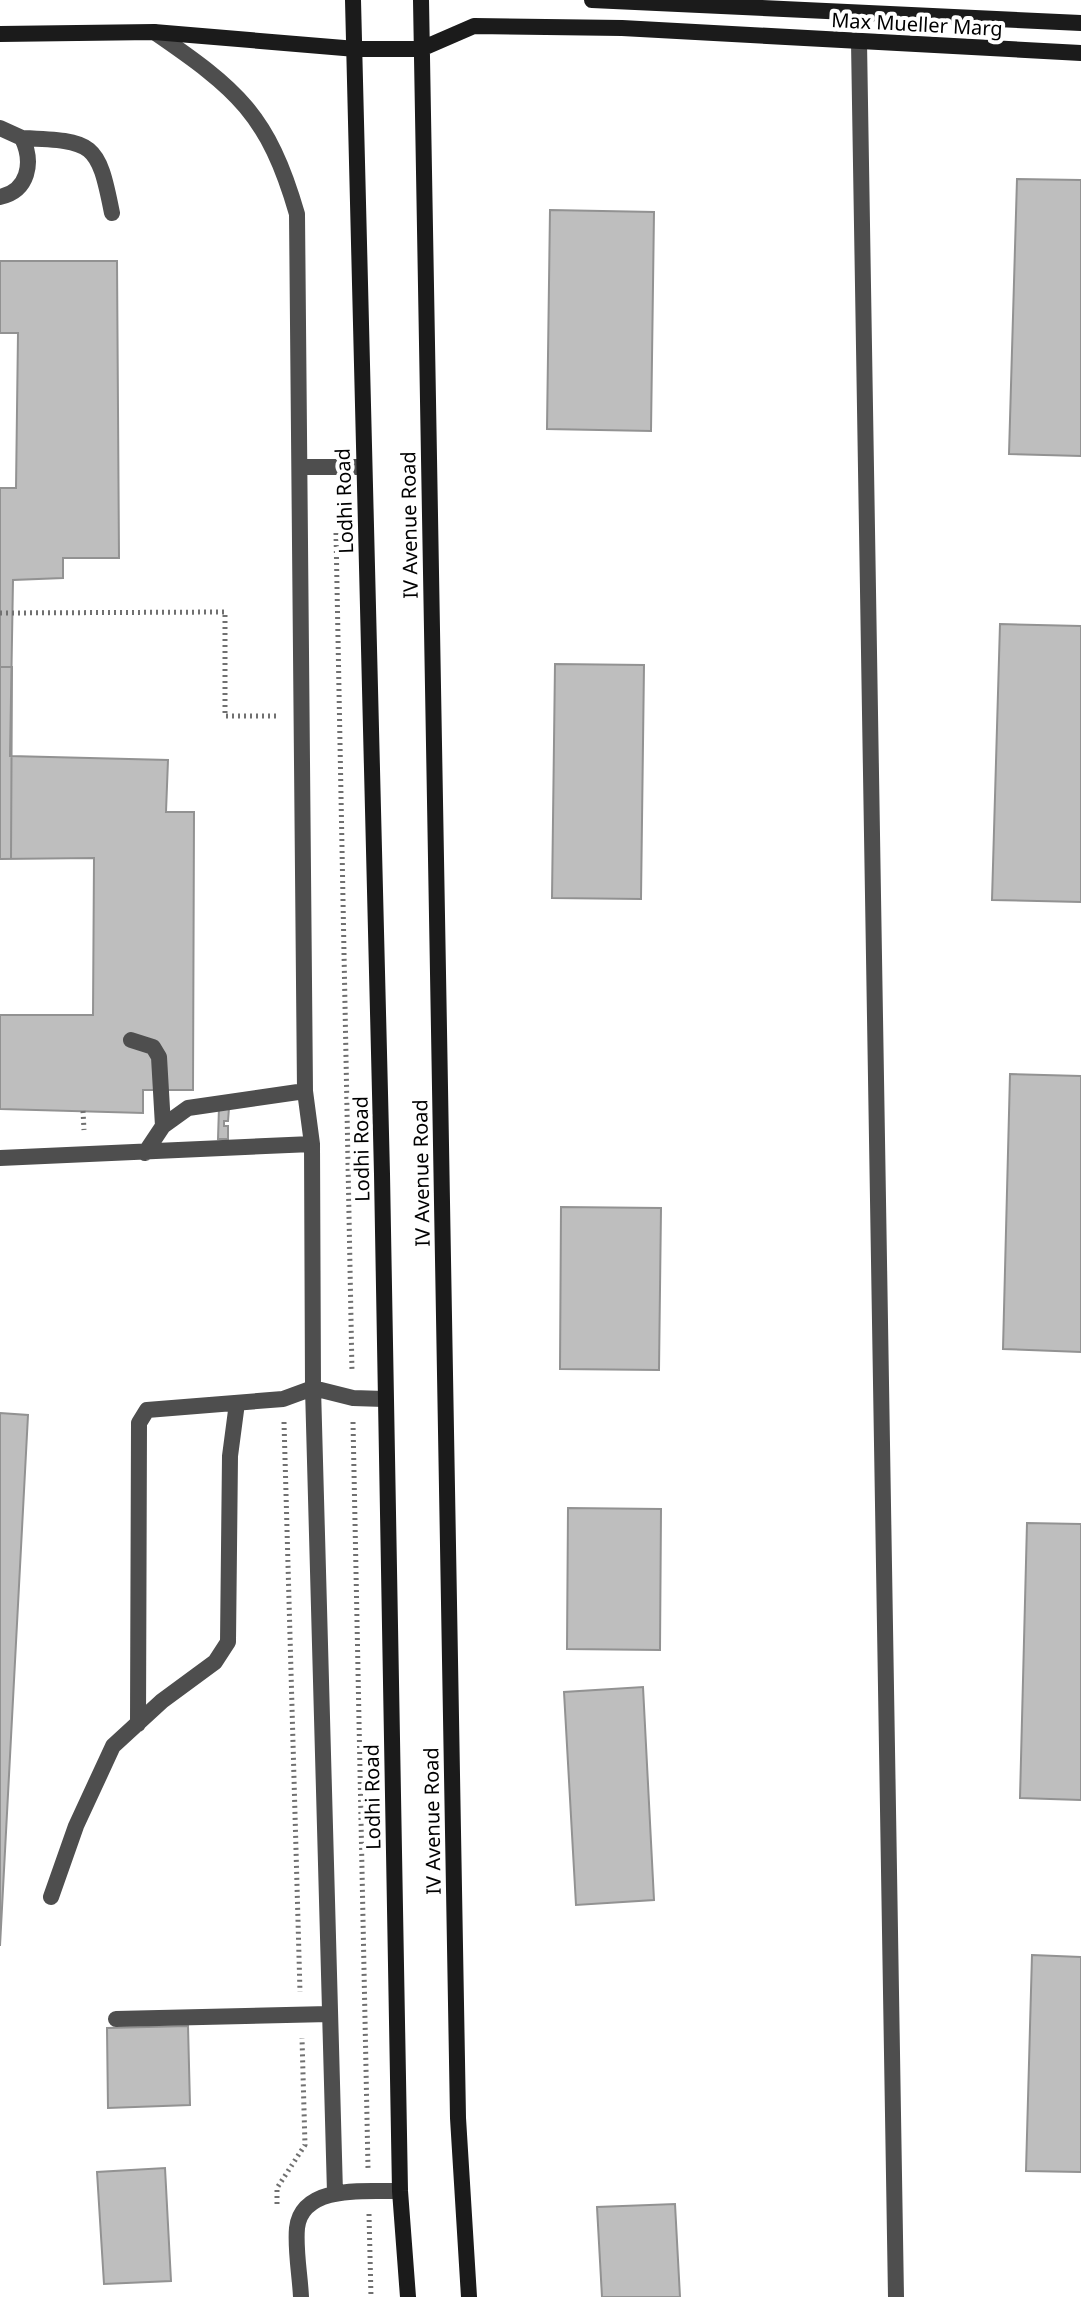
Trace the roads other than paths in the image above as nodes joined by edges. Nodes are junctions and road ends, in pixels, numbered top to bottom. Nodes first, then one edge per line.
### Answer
1 (353, 0) edge
2 (421, 0) edge
3 (592, 0) edge
4 (858, 5) edge
5 (1081, 23) edge
6 (154, 32) junction
7 (0, 34) edge
8 (859, 42) junction
9 (356, 49) junction
10 (421, 49) junction
11 (1081, 53) edge
12 (0, 128) edge
13 (22, 138) junction
14 (0, 197) edge
15 (112, 213) dead end
16 (301, 467) junction
17 (363, 467) junction
18 (131, 1040) dead end
19 (305, 1091) junction
20 (163, 1126) junction
21 (312, 1144) junction
22 (145, 1153) junction
23 (0, 1158) edge
24 (313, 1388) junction
25 (384, 1399) junction
26 (237, 1403) junction
27 (138, 1724) junction
28 (51, 1897) dead end
29 (329, 2014) junction
30 (116, 2019) dead end
31 (400, 2191) junction
32 (335, 2193) junction
33 (301, 2297) edge
34 (408, 2297) edge
35 (469, 2297) edge
36 (896, 2297) edge

1 - 9 main road, Lodhi Road
2 - 10 main road
3 - 4 main road, Max Mueller Marg
4 - 5 main road, Max Mueller Marg
6 - 7 main road
6 - 9 main road
6 - 16 street
8 - 10 main road, Max Mueller Marg
8 - 11 main road, Max Mueller Marg
8 - 36 street
9 - 10 main road
9 - 17 main road, Lodhi Road
10 - 35 main road, IV Avenue Road
12 - 13 street
13 - 14 street
13 - 15 street
16 - 17 street
16 - 19 street
17 - 25 main road, Lodhi Road
18 - 20 street
19 - 20 street
19 - 21 street
20 - 22 street
21 - 22 street
21 - 24 street
22 - 23 street
24 - 25 street
24 - 26 street
24 - 29 street
25 - 31 main road, Lodhi Road
26 - 27 street
26 - 27 street
27 - 28 street
29 - 30 street
29 - 32 street
31 - 32 street
31 - 34 main road, Lodhi Road
32 - 33 street

